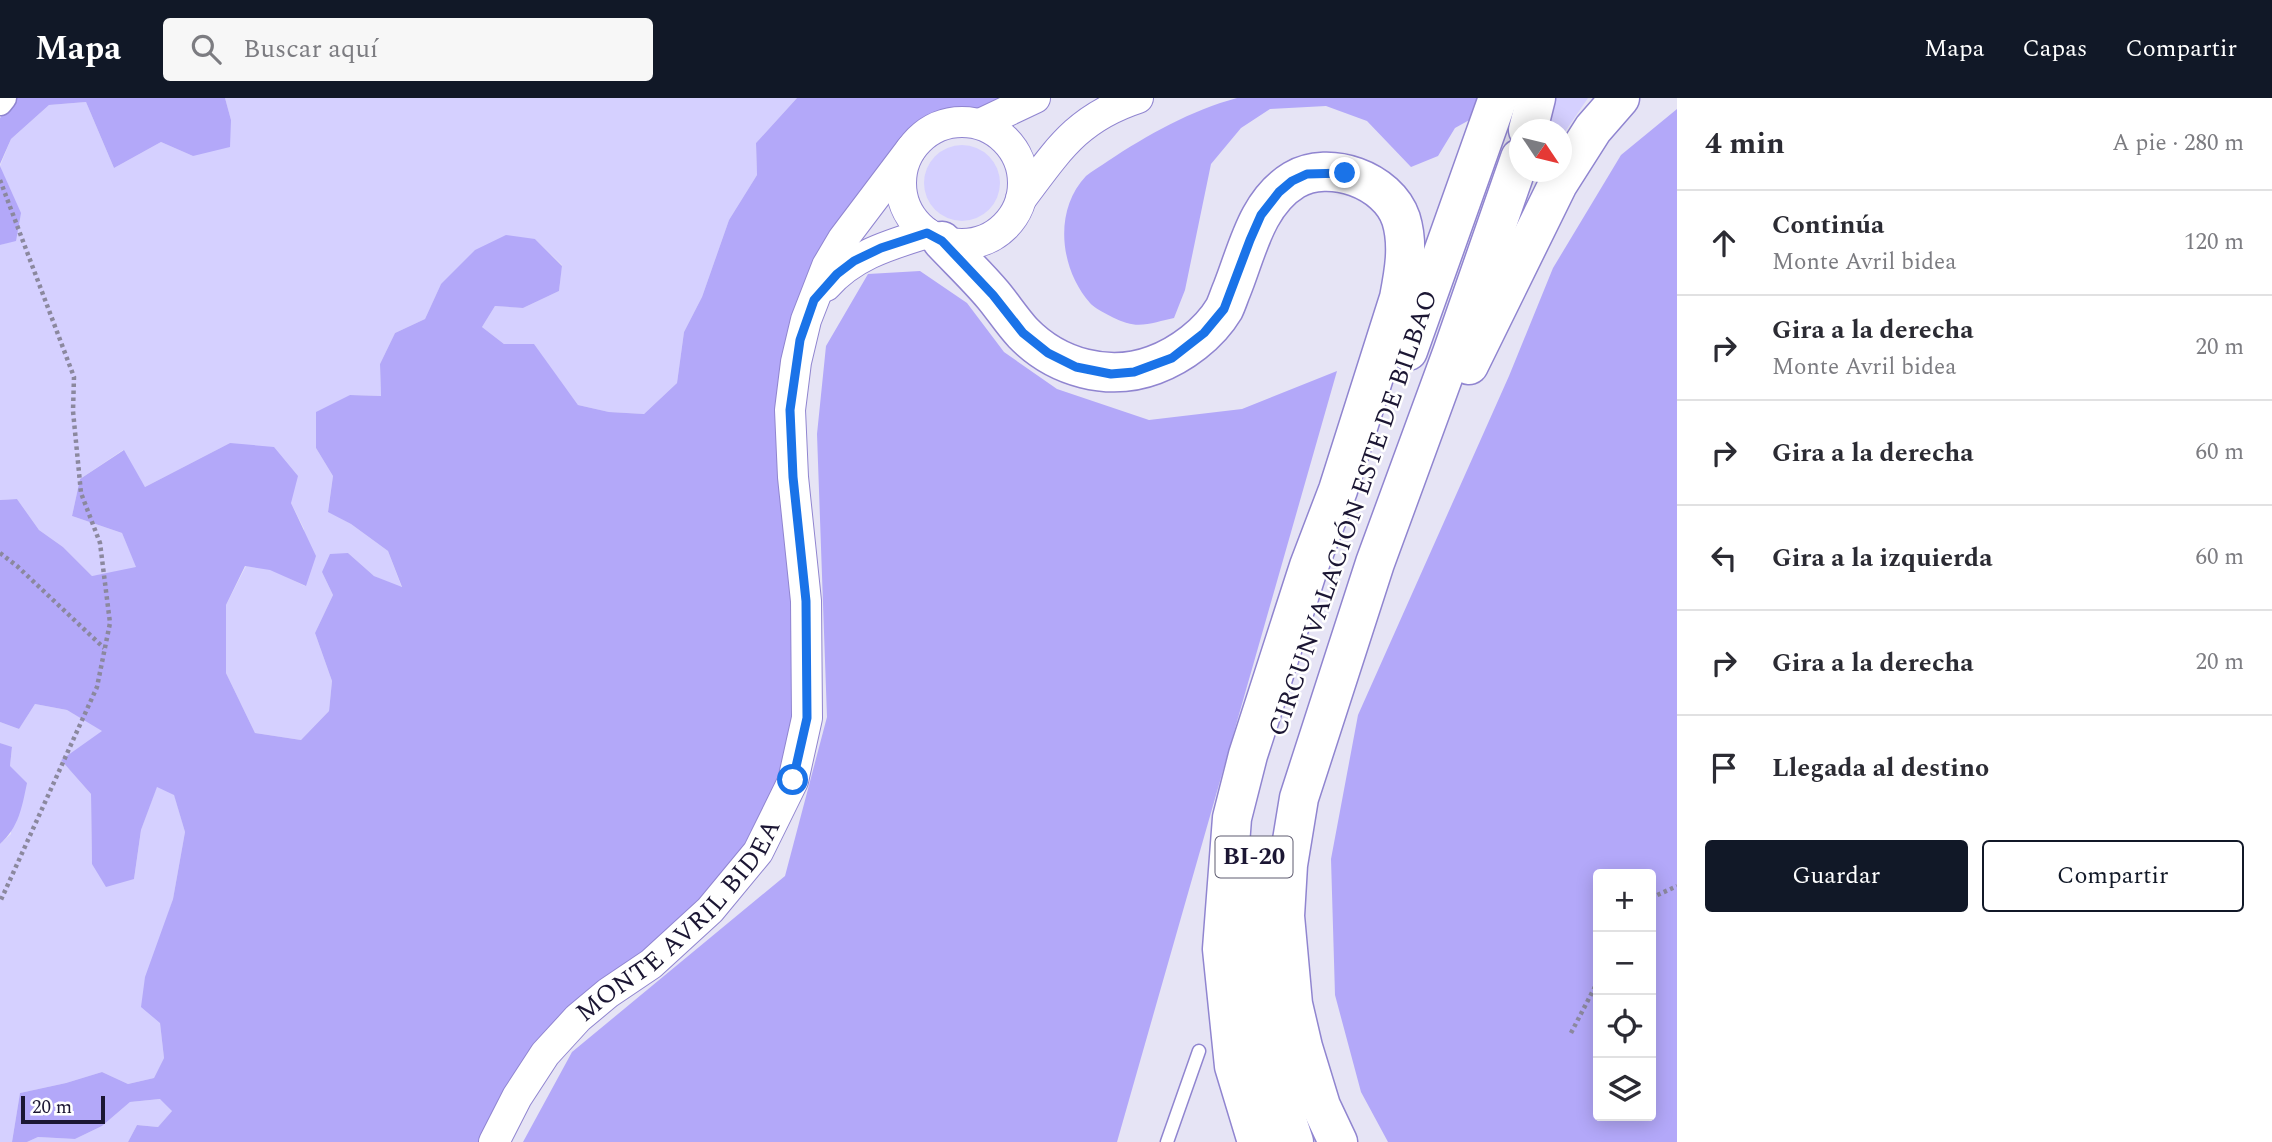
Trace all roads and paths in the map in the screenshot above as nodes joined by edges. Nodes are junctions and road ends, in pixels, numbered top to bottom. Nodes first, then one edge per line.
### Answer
1 (4, 98) edge
2 (1035, 98) edge
3 (1138, 98) edge
4 (1498, 98) edge
5 (1536, 98) edge
6 (1620, 98) edge
7 (0, 103) edge
8 (1531, 119) edge
9 (980, 124) junction
10 (911, 149) junction
11 (0, 180) edge
12 (1512, 182) edge
13 (1021, 199) junction
14 (935, 237) junction
15 (814, 300) junction
16 (1338, 490) junction
17 (0, 553) edge
18 (1375, 563) junction
19 (1327, 578) junction
20 (105, 649) junction
21 (1677, 886) edge
22 (1656, 896) edge
23 (0, 902) edge
24 (1593, 991) edge
25 (1571, 1033) dead end
26 (1199, 1051) dead end
27 (494, 1142) edge
28 (1167, 1142) edge
29 (1257, 1142) edge
30 (1294, 1142) edge
31 (1338, 1142) edge

1 - 7 street
2 - 9 street
3 - 13 street
4 - 19 main road, CIRCUNVALACIÓN ESTE DE BILBAO / BI-20
5 - 8 main road
6 - 18 main road
9 - 10 street
9 - 13 street
10 - 14 street
10 - 15 street, MONTE AVRIL BIDEA
11 - 20 path
12 - 18 main road, CIRCUNVALACIÓN ESTE DE BILBAO / BI-20
13 - 14 street
14 - 15 street, MONTE AVRIL BIDEA
14 - 16 main road
15 - 27 street, MONTE AVRIL BIDEA
16 - 19 main road
16 - 29 main road
17 - 20 path
18 - 31 main road, CIRCUNVALACIÓN ESTE DE BILBAO / BI-20
19 - 30 main road, CIRCUNVALACIÓN ESTE DE BILBAO / BI-20
20 - 23 path
21 - 22 path
24 - 25 path
26 - 28 lane

